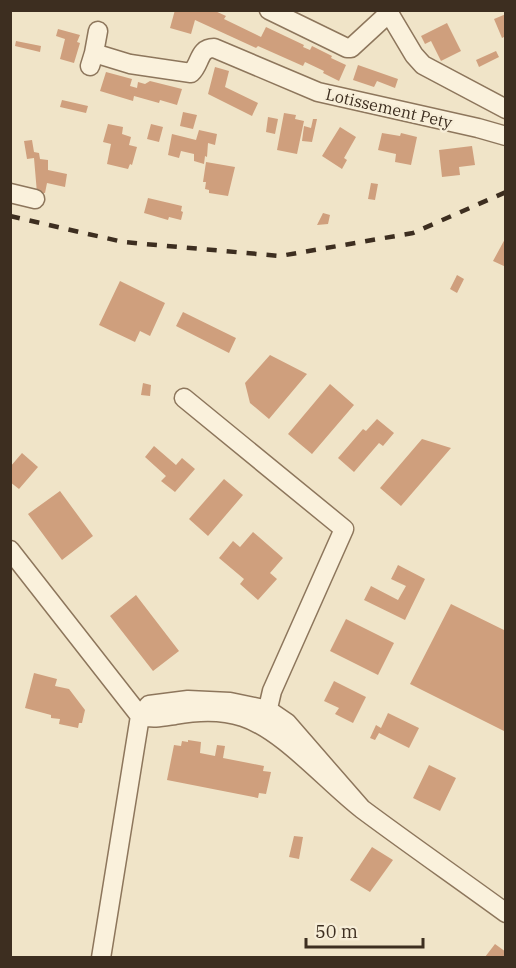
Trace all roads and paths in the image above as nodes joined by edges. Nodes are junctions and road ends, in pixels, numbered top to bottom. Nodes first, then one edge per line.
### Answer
1 (269, 10) edge
2 (389, 12) edge
3 (99, 32) dead end
4 (506, 109) edge
5 (506, 136) edge
6 (10, 193) edge
7 (35, 199) dead end
8 (184, 398) dead end
9 (10, 550) edge
10 (140, 716) junction
11 (266, 718) junction
12 (506, 913) edge
13 (101, 957) edge

1 - 2 street
2 - 4 street
3 - 5 street, Lotissement Pety
6 - 7 street
8 - 11 street
9 - 10 street
10 - 11 street
10 - 13 street
11 - 12 street

